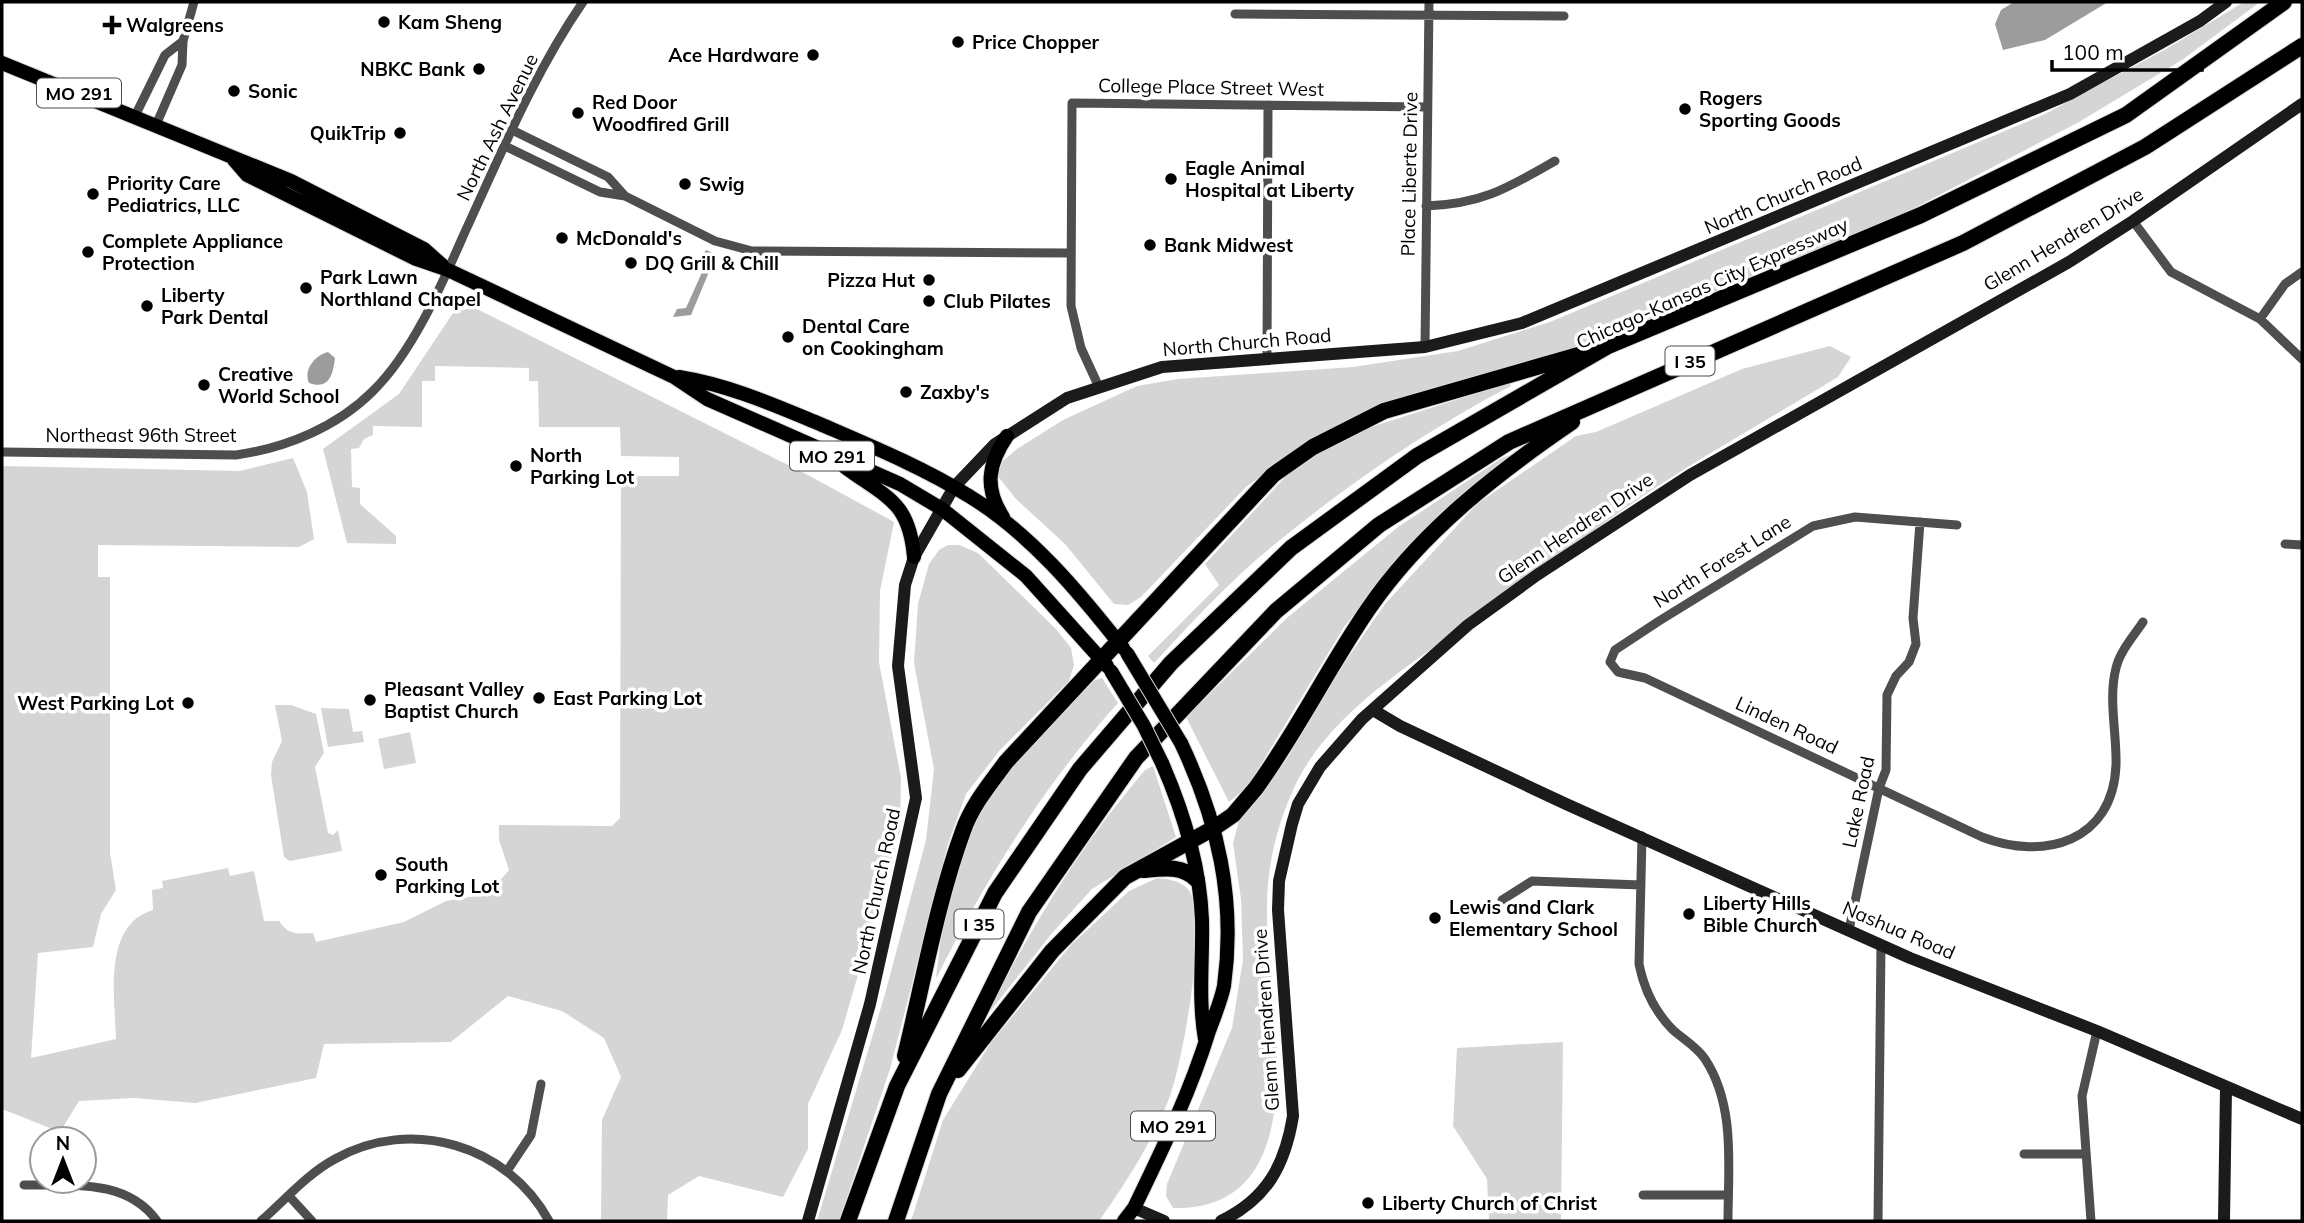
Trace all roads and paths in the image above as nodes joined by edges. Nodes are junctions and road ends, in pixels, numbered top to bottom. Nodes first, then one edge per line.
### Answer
1 (194, 2) edge
2 (583, 2) edge
3 (1429, 2) edge
4 (2226, 2) edge
5 (2284, 2) edge
6 (1235, 14) dead end
7 (1429, 14) junction
8 (1564, 16) dead end
9 (183, 41) junction
10 (2302, 46) edge
11 (2, 63) edge
12 (2302, 104) edge
13 (1268, 105) junction
14 (1427, 107) junction
15 (135, 116) junction
16 (156, 125) junction
17 (512, 130) junction
18 (505, 146) junction
19 (1555, 161) dead end
20 (625, 196) junction
21 (1426, 206) junction
22 (2133, 221) junction
23 (1071, 253) junction
24 (448, 270) junction
25 (2302, 272) edge
26 (2260, 319) junction
27 (1608, 346) junction
28 (1425, 347) junction
29 (1267, 358) junction
30 (2302, 359) edge
31 (674, 377) junction
32 (1098, 385) junction
33 (1609, 397) junction
34 (1007, 436) junction
35 (2, 452) edge
36 (827, 454) junction
37 (954, 487) junction
38 (942, 509) junction
39 (1920, 522) junction
40 (1007, 525) junction
41 (1957, 525) dead end
42 (2285, 544) dead end
43 (2302, 545) edge
44 (914, 558) junction
45 (2143, 622) dead end
46 (1122, 647) junction
47 (1107, 665) junction
48 (1613, 669) joint
49 (1373, 710) junction
50 (1879, 788) junction
51 (1214, 828) junction
52 (1642, 836) junction
53 (1189, 842) junction
54 (1137, 871) junction
55 (1198, 880) junction
56 (1641, 885) junction
57 (1502, 900) dead end
58 (1849, 930) junction
59 (1881, 944) junction
60 (2098, 1031) junction
61 (1206, 1043) junction
62 (541, 1084) dead end
63 (897, 1086) junction
64 (2226, 1088) junction
65 (939, 1094) junction
66 (2302, 1119) edge
67 (2024, 1154) dead end
68 (2086, 1154) junction
69 (507, 1171) junction
70 (24, 1185) dead end
71 (1643, 1195) dead end
72 (1728, 1195) junction
73 (289, 1196) junction
74 (1134, 1208) junction
75 (158, 1221) edge
76 (261, 1221) edge
77 (312, 1221) edge
78 (549, 1221) edge
79 (808, 1221) edge
80 (848, 1221) edge
81 (895, 1221) edge
82 (1124, 1221) edge
83 (1164, 1221) edge
84 (1221, 1221) edge
85 (1728, 1221) edge
86 (1878, 1221) edge
87 (2091, 1221) edge
88 (2224, 1221) edge

1 - 9 street
2 - 17 street, North Ash Avenue
3 - 7 street, Place Liberte Drive
4 - 28 street, North Church Road
5 - 27 highway, Chicago-Kansas City Expressway / I 35
6 - 7 street
7 - 8 street
7 - 14 street, Place Liberte Drive
9 - 15 street
9 - 16 street
10 - 33 highway, I 35
11 - 15 main road, MO 291
12 - 22 street, Glenn Hendren Drive
13 - 14 street, College Place Street West
13 - 23 street, College Place Street West
13 - 29 street
14 - 21 street, Place Liberte Drive
15 - 16 main road, MO 291
16 - 24 main road, MO 291
17 - 18 street, North Ash Avenue
17 - 20 street
18 - 20 street
18 - 24 street, North Ash Avenue
19 - 21 street
20 - 23 street
21 - 28 street, Place Liberte Drive
22 - 26 street
22 - 49 street, Glenn Hendren Drive
23 - 32 street, College Place Street West
24 - 31 main road, MO 291
24 - 35 street, Northeast 96th Street
25 - 26 street
26 - 30 street
27 - 46 highway
27 - 63 highway, Chicago-Kansas City Expressway / I 35
28 - 29 street, North Church Road
29 - 32 street, North Church Road
31 - 36 main road, MO 291
31 - 37 main road, MO 291
32 - 34 street, North Church Road
33 - 51 highway
33 - 65 highway, I 35
34 - 37 street, North Church Road
34 - 40 main road
36 - 38 main road, MO 291
36 - 44 main road
37 - 38 street, North Church Road
37 - 40 main road, MO 291
38 - 44 street, North Church Road
38 - 47 main road, MO 291
39 - 41 street, North Forest Lane
39 - 48 street, North Forest Lane
39 - 50 street, Lake Road
40 - 46 main road, MO 291
42 - 43 street
44 - 79 street, North Church Road
45 - 50 street, Linden Road
46 - 47 highway
46 - 51 main road, MO 291, bridge
47 - 53 main road, MO 291, bridge
47 - 63 highway
48 - 50 street, Linden Road
49 - 52 street, Nashua Road
49 - 84 street, Glenn Hendren Drive
50 - 58 street, Lake Road
51 - 53 highway
51 - 61 main road, MO 291
52 - 56 street
52 - 58 street, Nashua Road
53 - 54 highway
53 - 55 main road, MO 291
54 - 55 highway
54 - 65 highway
55 - 61 main road, MO 291
56 - 57 street
56 - 72 street
58 - 59 street, Nashua Road
59 - 60 street, Nashua Road
59 - 86 street
60 - 64 street, Nashua Road
60 - 68 street
61 - 74 main road, MO 291
62 - 69 street
63 - 80 highway, Chicago-Kansas City Expressway / I 35
64 - 66 street, Nashua Road
64 - 88 street
65 - 81 highway, I 35
67 - 68 street
68 - 87 street
69 - 73 street
69 - 78 street
70 - 75 street
71 - 72 street
72 - 85 street
73 - 76 street
73 - 77 street
74 - 82 main road, MO 291
74 - 83 street

